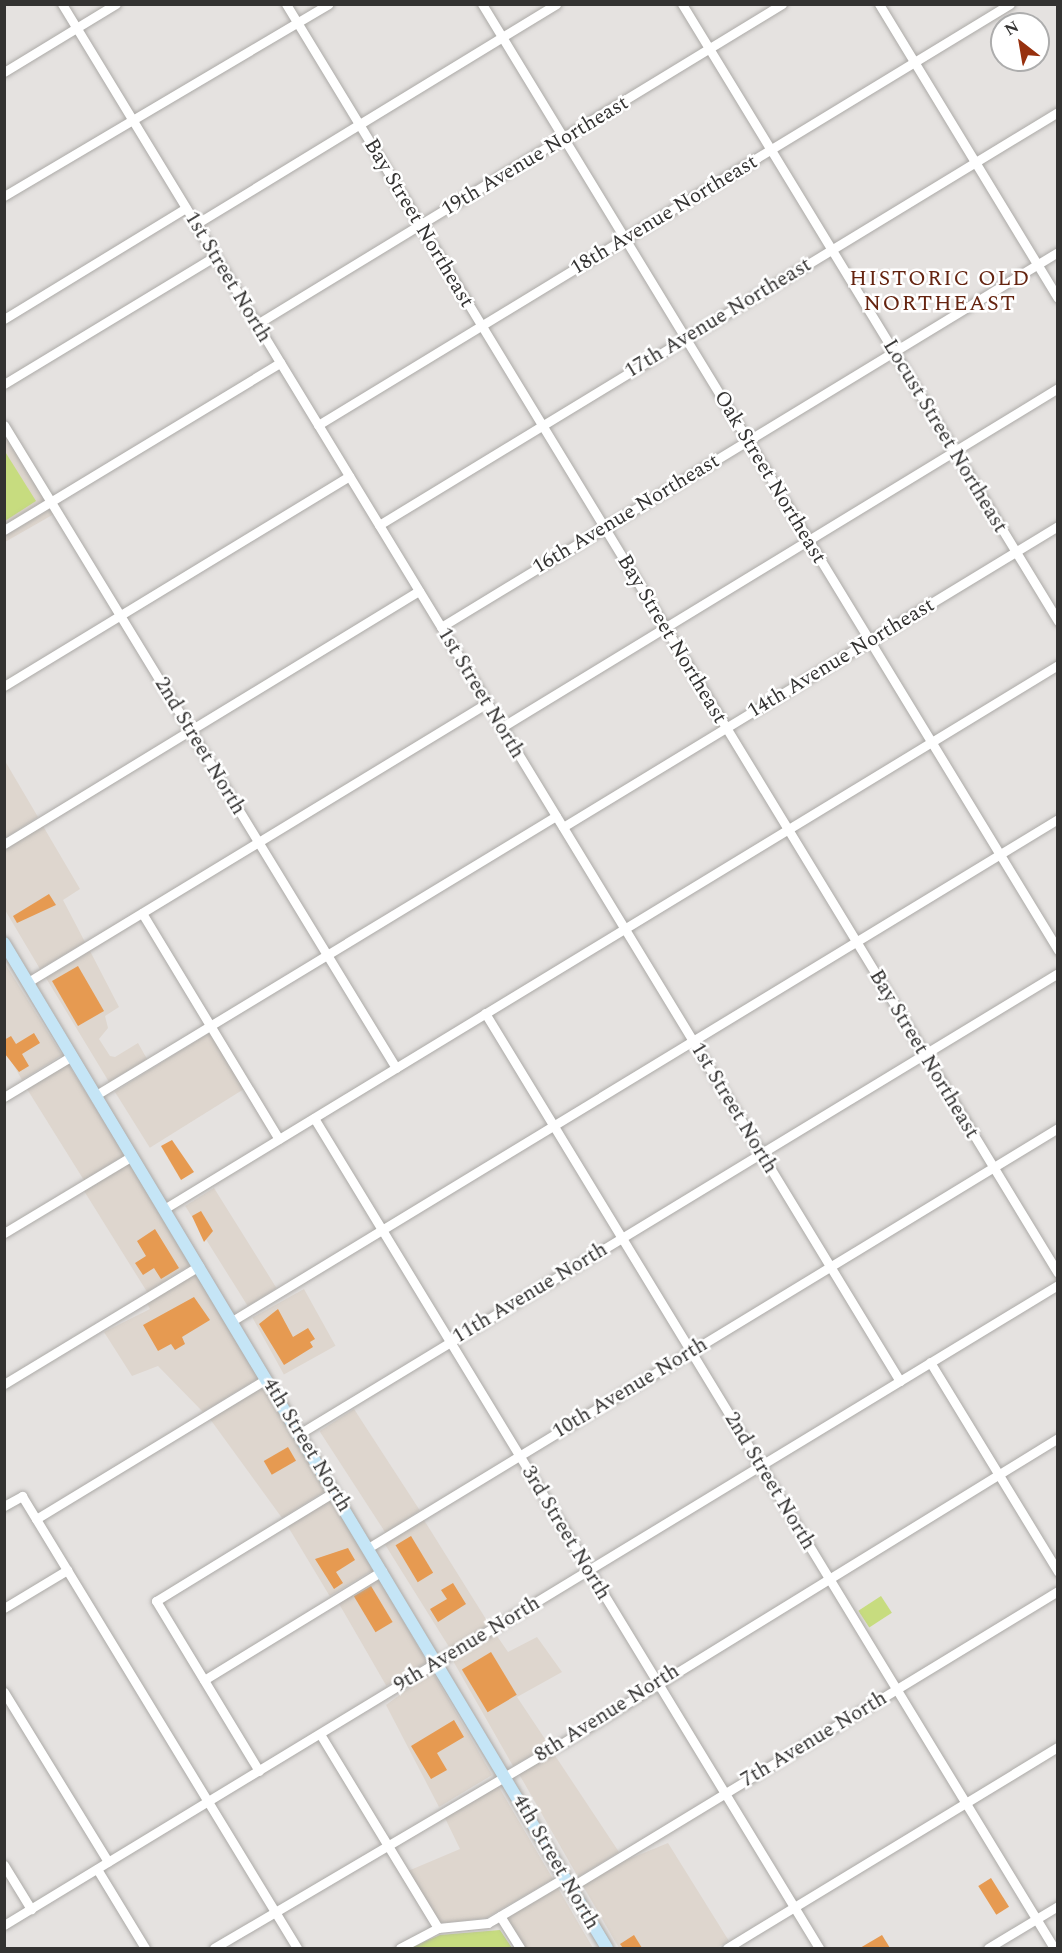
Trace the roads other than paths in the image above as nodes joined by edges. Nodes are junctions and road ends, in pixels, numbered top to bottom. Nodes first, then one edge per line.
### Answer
1 (62, 4) edge
2 (116, 4) edge
3 (286, 4) edge
4 (329, 4) edge
5 (482, 4) edge
6 (556, 4) edge
7 (682, 4) edge
8 (782, 4) edge
9 (879, 4) edge
10 (1010, 4) edge
11 (297, 24) junction
12 (77, 28) junction
13 (502, 37) junction
14 (709, 49) junction
15 (914, 63) junction
16 (4, 72) edge
17 (1058, 112) edge
18 (134, 123) junction
19 (359, 124) junction
20 (564, 139) junction
21 (771, 150) junction
22 (975, 162) junction
23 (4, 196) edge
24 (186, 208) junction
25 (196, 224) junction
26 (420, 225) junction
27 (625, 239) junction
28 (831, 250) junction
29 (1058, 252) edge
30 (215, 256) junction
31 (1037, 264) junction
32 (1058, 298) edge
33 (4, 319) edge
34 (257, 324) junction
35 (482, 326) junction
36 (685, 338) junction
37 (893, 352) junction
38 (280, 363) junction
39 (4, 384) edge
40 (1058, 388) edge
41 (4, 425) edge
42 (318, 425) junction
43 (542, 426) junction
44 (748, 440) junction
45 (954, 451) junction
46 (349, 476) junction
47 (51, 502) junction
48 (379, 525) junction
49 (1058, 526) edge
50 (604, 528) junction
51 (4, 530) edge
52 (808, 540) junction
53 (1015, 552) junction
54 (419, 591) junction
55 (120, 615) junction
56 (1058, 621) edge
57 (441, 627) junction
58 (665, 627) junction
59 (869, 641) junction
60 (1058, 665) edge
61 (4, 686) edge
62 (487, 703) junction
63 (502, 726) junction
64 (726, 728) junction
65 (191, 730) junction
66 (931, 742) junction
67 (556, 816) junction
68 (1058, 819) edge
69 (563, 827) junction
70 (788, 829) junction
71 (259, 842) junction
72 (4, 844) edge
73 (999, 854) junction
74 (142, 913) junction
75 (625, 928) junction
76 (856, 941) junction
77 (6, 949) edge
78 (1058, 950) edge
79 (327, 955) junction
80 (1058, 973) edge
81 (28, 982) junction
82 (485, 1013) junction
83 (210, 1026) junction
84 (693, 1041) junction
85 (924, 1054) junction
86 (72, 1056) junction
87 (396, 1068) junction
88 (96, 1095) junction
89 (4, 1097) edge
90 (314, 1118) junction
91 (553, 1125) junction
92 (1058, 1128) edge
93 (279, 1139) junction
94 (761, 1153) junction
95 (132, 1156) junction
96 (993, 1167) junction
97 (164, 1209) junction
98 (382, 1230) junction
99 (4, 1233) edge
100 (622, 1238) junction
101 (199, 1266) junction
102 (830, 1267) junction
103 (1058, 1273) edge
104 (1058, 1285) edge
105 (232, 1321) junction
106 (450, 1342) junction
107 (691, 1351) junction
108 (930, 1362) junction
109 (266, 1379) junction
110 (900, 1381) junction
111 (4, 1384) edge
112 (299, 1434) junction
113 (1058, 1438) edge
114 (519, 1456) junction
115 (760, 1466) junction
116 (998, 1474) junction
117 (334, 1492) junction
118 (4, 1506) edge
119 (36, 1519) junction
120 (368, 1548) junction
121 (67, 1570) junction
122 (589, 1570) junction
123 (382, 1571) junction
124 (1058, 1572) edge
125 (828, 1577) junction
126 (1058, 1591) edge
127 (4, 1608) edge
128 (437, 1662) junction
129 (204, 1680) junction
130 (658, 1684) junction
131 (896, 1689) junction
132 (4, 1692) edge
133 (320, 1734) junction
134 (1058, 1747) edge
135 (259, 1771) junction
136 (505, 1775) junction
137 (725, 1794) junction
138 (208, 1802) junction
139 (966, 1803) junction
140 (387, 1844) junction
141 (108, 1862) junction
142 (4, 1865) edge
143 (97, 1869) junction
144 (568, 1883) junction
145 (1058, 1906) edge
146 (794, 1908) junction
147 (31, 1909) junction
148 (275, 1912) junction
149 (500, 1916) junction
150 (1036, 1919) junction
151 (4, 1925) edge
152 (438, 1928) junction
153 (146, 1948) edge
154 (214, 1948) edge
155 (297, 1948) edge
156 (400, 1948) edge
157 (520, 1948) edge
158 (607, 1948) edge
159 (727, 1948) edge
160 (819, 1948) edge
161 (988, 1948) edge
162 (1054, 1948) edge

1 - 12 street, 1st Street North
2 - 12 street
3 - 11 street, Bay Street Northeast
4 - 11 street
5 - 13 street, Oak Street Northeast
6 - 13 street
7 - 14 street, Locust Street Northeast
8 - 14 street, 19th Avenue Northeast
9 - 15 street
10 - 15 street, 18th Avenue Northeast
11 - 18 street
11 - 19 street, Bay Street Northeast
12 - 16 street
12 - 18 street, 1st Street North
13 - 19 street
13 - 20 street, Oak Street Northeast
14 - 20 street, 19th Avenue Northeast
14 - 21 street, Locust Street Northeast
15 - 21 street, 18th Avenue Northeast
15 - 22 street
17 - 22 street, 17th Avenue Northeast
18 - 23 street
18 - 24 street, 1st Street North
19 - 25 street
19 - 26 street, Bay Street Northeast
20 - 26 street, 19th Avenue Northeast
20 - 27 street, Oak Street Northeast
21 - 27 street, 18th Avenue Northeast
21 - 28 street, Locust Street Northeast
22 - 28 street, 17th Avenue Northeast
22 - 31 street
24 - 25 street, 1st Street North
24 - 33 street
25 - 30 street, 1st Street North
26 - 34 street, 19th Avenue Northeast
26 - 35 street, Bay Street Northeast
27 - 35 street, 18th Avenue Northeast
27 - 36 street, Oak Street Northeast
28 - 36 street, 17th Avenue Northeast
28 - 37 street, Locust Street Northeast
29 - 31 street, 16th Avenue Northeast
30 - 34 street, 1st Street North
30 - 39 street
31 - 32 street
31 - 37 street, 16th Avenue Northeast
34 - 38 street, 1st Street North
35 - 42 street, 18th Avenue Northeast
35 - 43 street, Bay Street Northeast
36 - 43 street, 17th Avenue Northeast
36 - 44 street, Oak Street Northeast
37 - 44 street, 16th Avenue Northeast
37 - 45 street, Locust Street Northeast
38 - 42 street, 1st Street North
38 - 47 street
40 - 45 street
41 - 47 street, 2nd Street North
42 - 46 street, 1st Street North
43 - 48 street, 17th Avenue Northeast
43 - 50 street, Bay Street Northeast
44 - 50 street, 16th Avenue Northeast
44 - 52 street, Oak Street Northeast
45 - 52 street
45 - 53 street, Locust Street Northeast
46 - 48 street, 1st Street North
46 - 55 street
47 - 51 street
47 - 55 street, 2nd Street North
48 - 54 street, 1st Street North
49 - 53 street, 14th Avenue Northeast
50 - 57 street, 16th Avenue Northeast
50 - 58 street, Bay Street Northeast
52 - 58 street
52 - 59 street, Oak Street Northeast
53 - 56 street, Locust Street Northeast
53 - 59 street, 14th Avenue Northeast
54 - 57 street, 1st Street North
54 - 65 street
55 - 61 street
55 - 65 street, 2nd Street North
57 - 62 street, 1st Street North
58 - 63 street
58 - 64 street, Bay Street Northeast
59 - 64 street, 14th Avenue Northeast
59 - 66 street, Oak Street Northeast
60 - 66 street
62 - 63 street, 1st Street North
62 - 71 street
63 - 67 street, 1st Street North
64 - 69 street, 14th Avenue Northeast
64 - 70 street, Bay Street Northeast
65 - 71 street, 2nd Street North
65 - 72 street
66 - 70 street
66 - 73 street, Oak Street Northeast
67 - 69 street, 1st Street North
67 - 79 street
68 - 73 street
69 - 75 street, 1st Street North
70 - 75 street
70 - 76 street, Bay Street Northeast
71 - 74 street
71 - 79 street, 2nd Street North
73 - 76 street
73 - 78 street, Oak Street Northeast
74 - 81 street
74 - 83 street
75 - 82 street
75 - 84 street, 1st Street North
76 - 84 street
76 - 85 street, Bay Street Northeast
77 - 81 main road, 4th Street North
79 - 83 street
79 - 87 street, 2nd Street North
80 - 85 street, 11th Avenue North
81 - 86 main road, 4th Street North
82 - 87 street
82 - 91 street, 2nd Street North
83 - 88 street
83 - 93 street
84 - 91 street
84 - 94 street, 1st Street North
85 - 94 street, 11th Avenue North
85 - 96 street, Bay Street Northeast
86 - 88 main road, 4th Street North
86 - 89 street
87 - 90 street
88 - 95 main road, 4th Street North
90 - 93 street
90 - 98 street, 3rd Street North
91 - 98 street
91 - 100 street, 2nd Street North
92 - 96 street, 10th Avenue North
93 - 97 street
94 - 100 street, 11th Avenue North
94 - 102 street, 1st Street North
95 - 97 main road, 4th Street North
95 - 99 street
96 - 102 street, 10th Avenue North
96 - 103 street, Bay Street Northeast
97 - 101 main road, 4th Street North
98 - 105 street
98 - 106 street, 3rd Street North
100 - 106 street, 11th Avenue North
100 - 107 street, 2nd Street North
101 - 105 main road, 4th Street North
101 - 111 street
102 - 107 street, 10th Avenue North
102 - 110 street, 1st Street North
104 - 108 street, 9th Avenue North
105 - 109 main road, 4th Street North
106 - 112 street, 11th Avenue North
106 - 114 street, 3rd Street North
107 - 114 street, 10th Avenue North
107 - 115 street, 2nd Street North
108 - 110 street, 9th Avenue North
108 - 116 street
109 - 112 main road, 4th Street North
109 - 119 street
110 - 115 street, 9th Avenue North
112 - 117 main road, 4th Street North
113 - 116 street, 8th Avenue North
114 - 120 street, 10th Avenue North
114 - 122 street, 3rd Street North
115 - 122 street, 9th Avenue North
115 - 125 street, 2nd Street North
116 - 124 street
116 - 125 street, 8th Avenue North
117 - 120 main road, 4th Street North
117 - 129 street
118 - 119 street
119 - 121 street
120 - 123 main road, 4th Street North
121 - 127 street
121 - 138 street
122 - 128 street, 9th Avenue North
122 - 130 street, 3rd Street North
123 - 128 main road, 4th Street North
123 - 129 street
125 - 130 street, 8th Avenue North
125 - 131 street, 2nd Street North
126 - 131 street, 7th Avenue North
128 - 133 street, 9th Avenue North
128 - 136 main road, 4th Street North
129 - 135 street
130 - 136 street, 8th Avenue North
130 - 137 street, 3rd Street North
131 - 137 street, 7th Avenue North
131 - 139 street, 2nd Street North
132 - 141 street
133 - 135 street, 9th Avenue North
133 - 140 street
134 - 139 street
135 - 138 street, 9th Avenue North
136 - 140 street, 8th Avenue North
136 - 144 main road, 4th Street North
137 - 144 street, 7th Avenue North
137 - 146 street, 3rd Street North
138 - 141 street, 9th Avenue North
138 - 148 street
139 - 146 street
139 - 150 street, 2nd Street North
140 - 148 street, 8th Avenue North
140 - 152 street
141 - 143 street, 9th Avenue North
142 - 147 street
143 - 147 street, 9th Avenue North
143 - 153 street
144 - 149 street, 7th Avenue North
144 - 158 main road, 4th Street North
145 - 150 street
146 - 159 street
146 - 160 street, 3rd Street North
147 - 151 street, 9th Avenue North
148 - 154 street, 8th Avenue North
148 - 155 street
149 - 152 street, 7th Avenue North
149 - 157 street
150 - 161 street
150 - 162 street, 2nd Street North
152 - 156 street, 7th Avenue North

